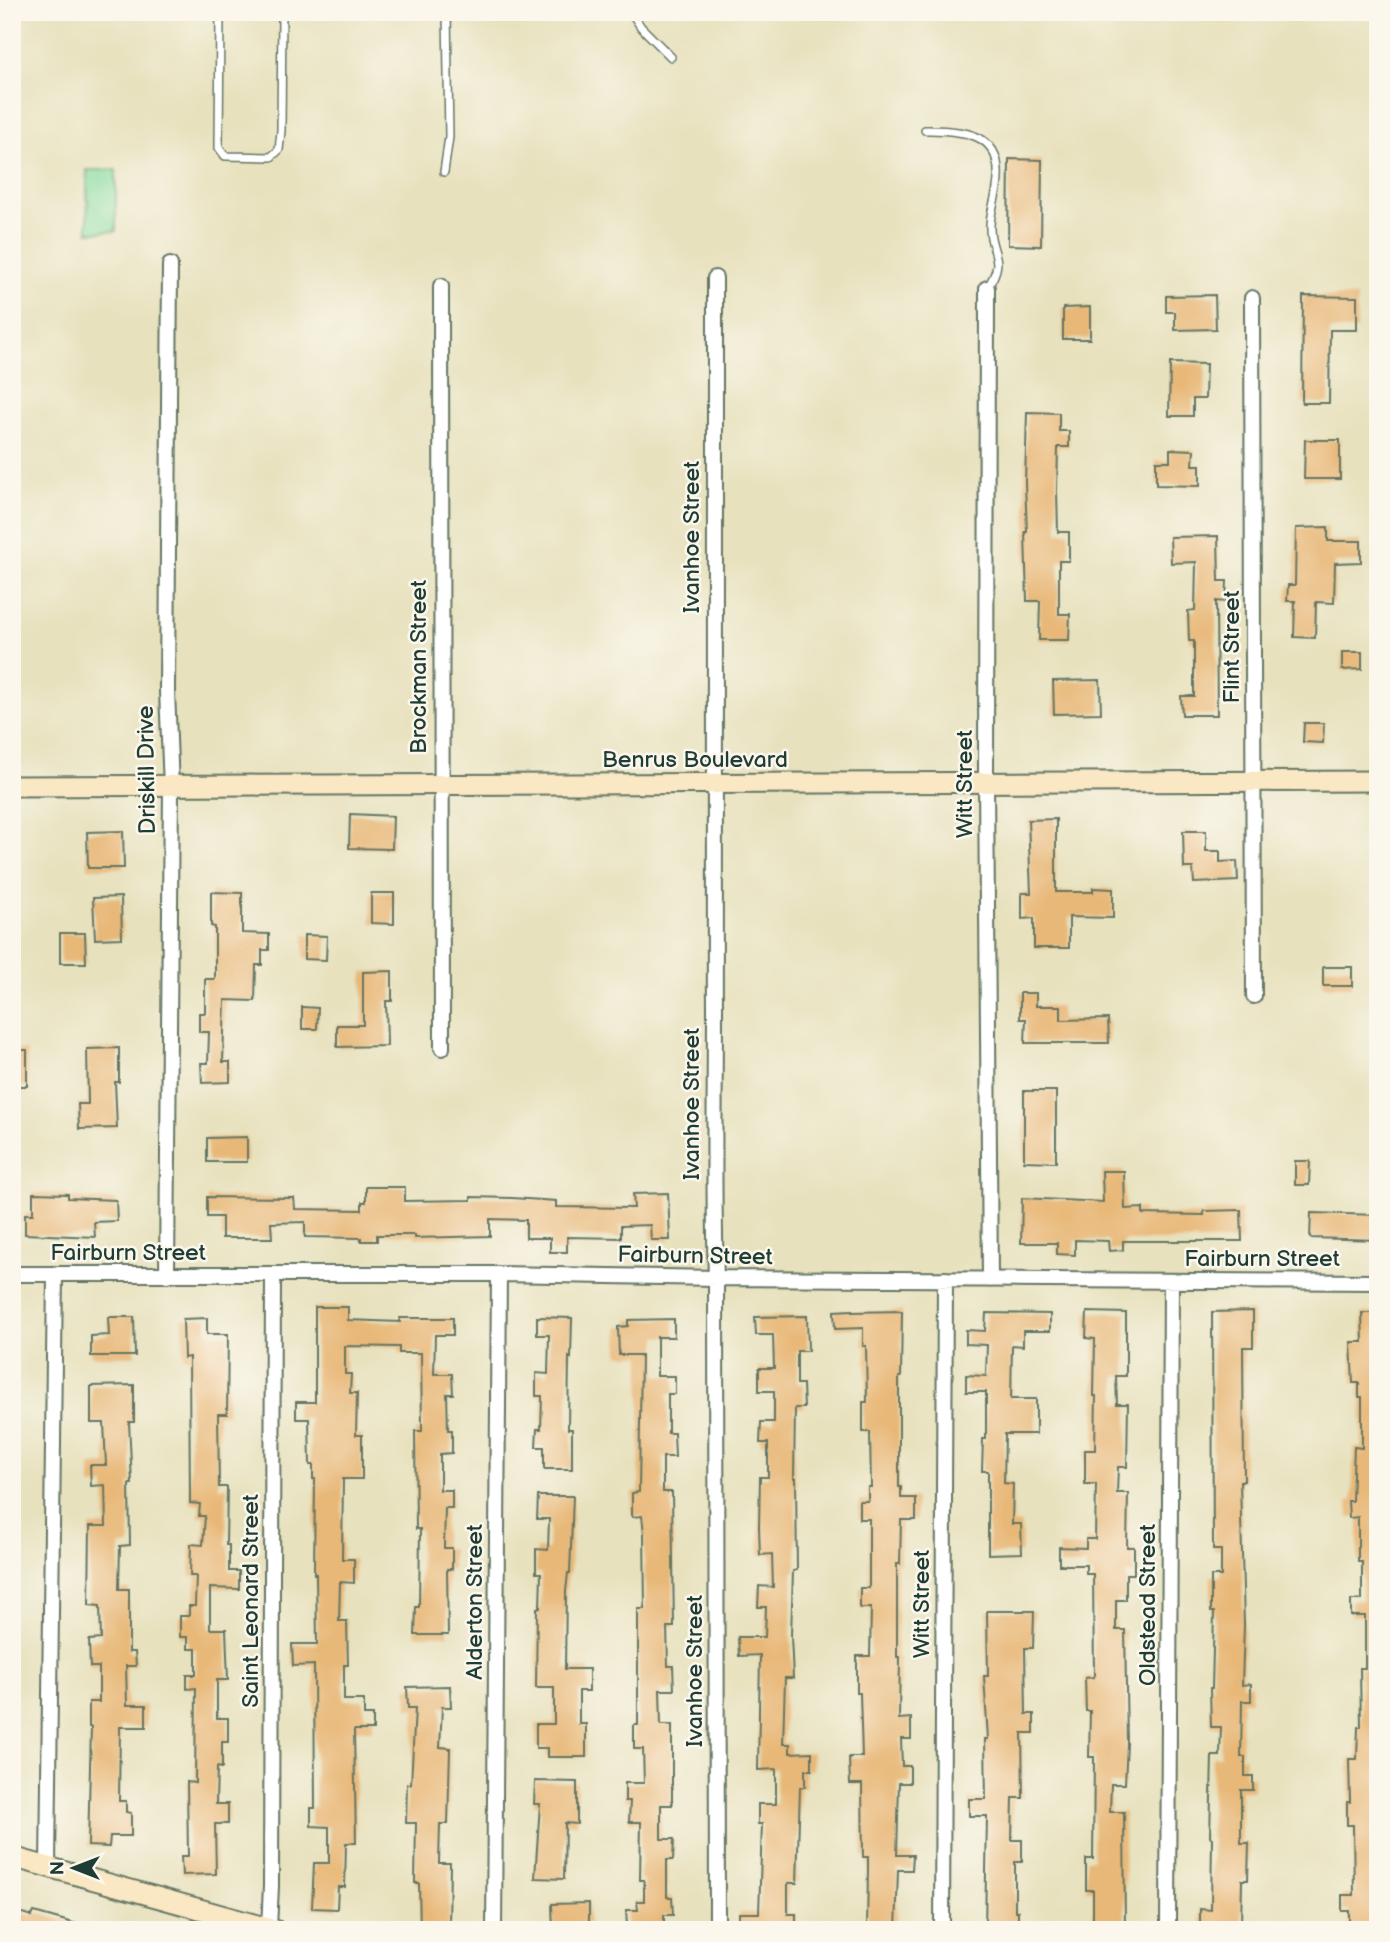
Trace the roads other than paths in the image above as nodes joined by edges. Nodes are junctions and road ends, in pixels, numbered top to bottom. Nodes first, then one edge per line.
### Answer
1 (220, 12) edge
2 (282, 12) edge
3 (447, 12) edge
4 (631, 12) edge
5 (671, 57) dead end
6 (925, 130) dead end
7 (444, 172) dead end
8 (170, 265) dead end
9 (715, 278) dead end
10 (441, 286) dead end
11 (987, 288) joint
12 (1252, 298) dead end
13 (1378, 781) edge
14 (1254, 782) junction
15 (986, 783) junction
16 (713, 784) junction
17 (12, 786) edge
18 (170, 786) junction
19 (440, 786) junction
20 (1254, 996) dead end
21 (442, 1048) dead end
22 (12, 1274) edge
23 (55, 1274) junction
24 (273, 1274) junction
25 (499, 1274) junction
26 (167, 1275) junction
27 (716, 1278) junction
28 (945, 1279) junction
29 (990, 1280) junction
30 (1171, 1281) junction
31 (1378, 1282) edge
32 (12, 1857) edge
33 (48, 1867) junction
34 (272, 1929) edge
35 (494, 1930) edge
36 (717, 1930) edge
37 (942, 1930) edge
38 (1168, 1930) edge

1 - 2 lane
3 - 7 lane
4 - 5 lane
6 - 11 lane
8 - 18 street, Driskill Drive
9 - 16 street, Ivanhoe Street
10 - 19 street, Brockman Street
11 - 15 street, Witt Street
12 - 14 street, Flint Street
13 - 14 street, Benrus Boulevard
14 - 15 street, Benrus Boulevard
14 - 20 street, Flint Street
15 - 16 street, Benrus Boulevard
15 - 29 street, Witt Street
16 - 19 street, Benrus Boulevard
16 - 27 street, Ivanhoe Street
17 - 18 street, Benrus Boulevard
18 - 19 street, Benrus Boulevard
18 - 26 street, Driskill Drive
19 - 21 street, Brockman Street
22 - 23 street, Fairburn Street
23 - 26 street, Fairburn Street
23 - 33 street
24 - 25 street, Fairburn Street
24 - 26 street, Fairburn Street
24 - 34 street, Saint Leonard Street
25 - 27 street, Fairburn Street
25 - 35 street, Alderton Street
27 - 28 street, Fairburn Street
27 - 36 street, Ivanhoe Street
28 - 29 street, Fairburn Street
28 - 37 street, Witt Street
29 - 30 street, Fairburn Street
30 - 31 street, Fairburn Street
30 - 38 street, Oldstead Street
32 - 33 street
33 - 34 street

